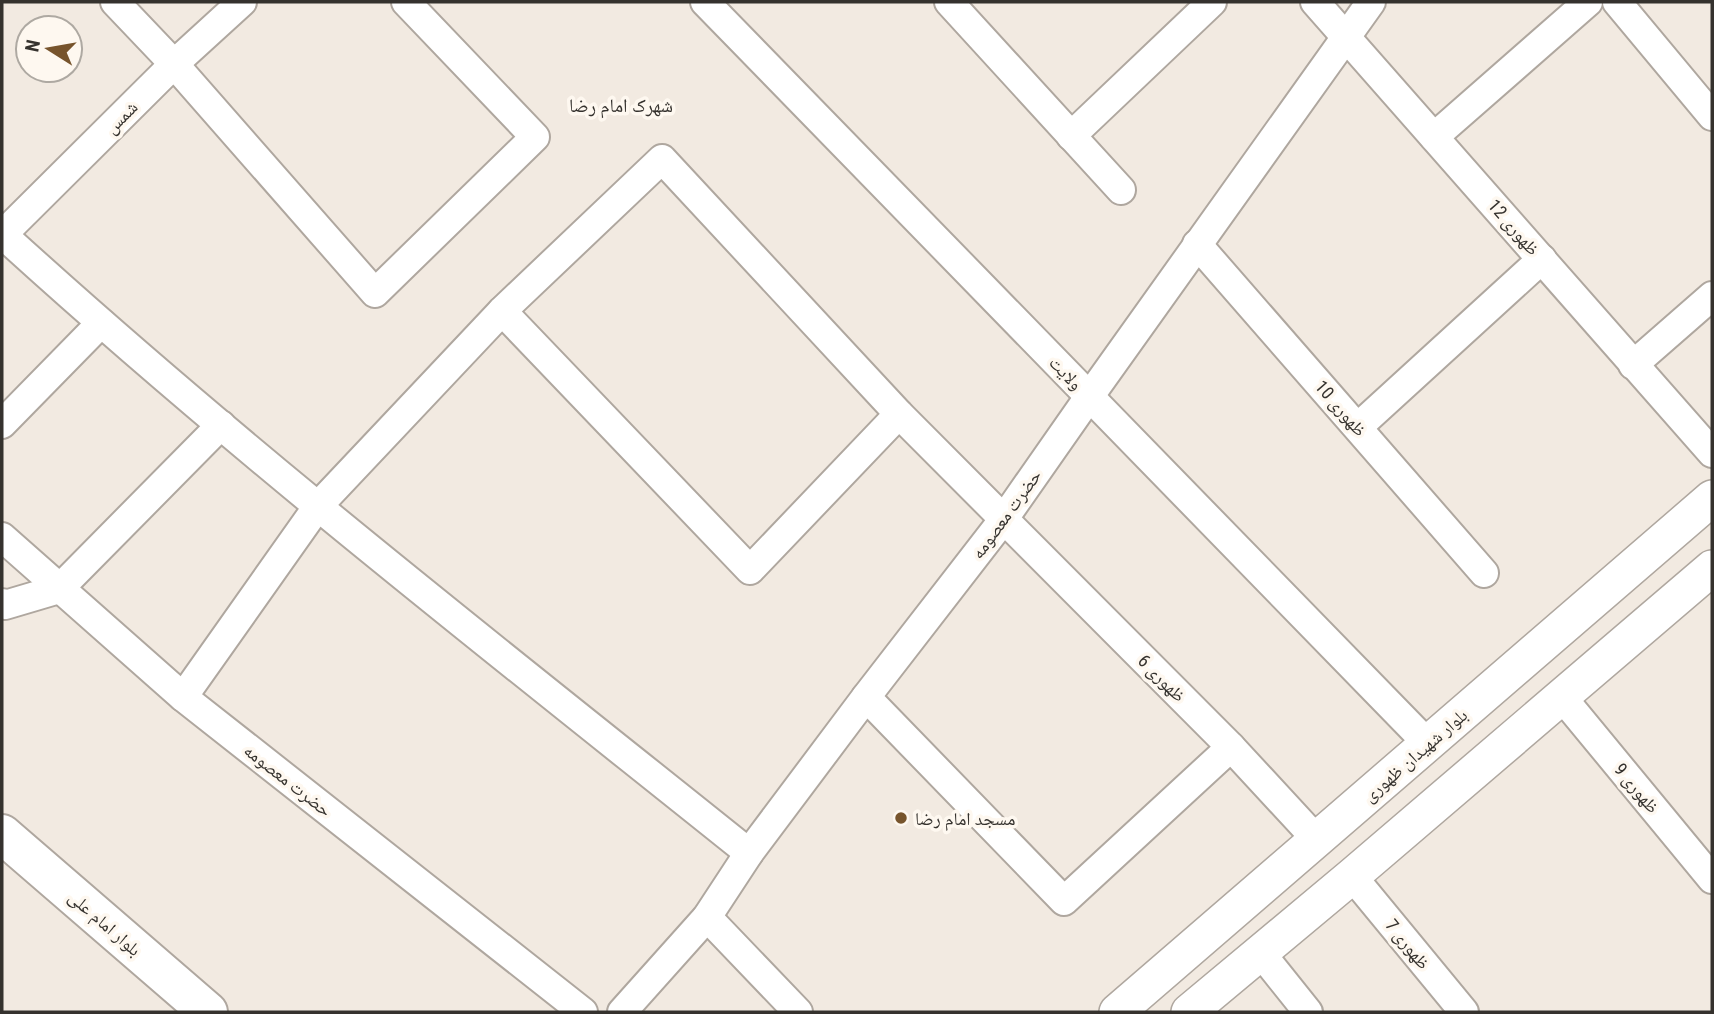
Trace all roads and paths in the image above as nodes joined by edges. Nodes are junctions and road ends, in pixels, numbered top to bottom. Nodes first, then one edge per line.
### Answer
1 (115, 2) edge
2 (242, 2) edge
3 (406, 2) edge
4 (705, 2) edge
5 (949, 2) edge
6 (1212, 2) edge
7 (1315, 2) edge
8 (1371, 2) edge
9 (1588, 2) edge
10 (1617, 2) edge
11 (1345, 36) junction
12 (174, 64) junction
13 (1712, 116) edge
14 (1072, 136) junction
15 (1434, 137) junction
16 (1121, 190) dead end
17 (2, 234) edge
18 (1198, 244) junction
19 (1542, 259) junction
20 (1712, 296) edge
21 (502, 311) junction
22 (101, 323) junction
23 (1633, 365) junction
24 (1088, 397) junction
25 (899, 414) junction
26 (2, 424) edge
27 (221, 425) junction
28 (1358, 427) junction
29 (1712, 453) edge
30 (1712, 498) edge
31 (318, 506) junction
32 (1003, 520) junction
33 (2, 537) edge
34 (1712, 568) edge
35 (1484, 573) dead end
36 (60, 589) junction
37 (2, 603) edge
38 (183, 696) junction
39 (1561, 696) junction
40 (866, 698) junction
41 (1427, 744) junction
42 (1231, 747) junction
43 (2, 834) edge
44 (1317, 840) junction
45 (749, 853) junction
46 (1352, 876) junction
47 (1712, 880) edge
48 (706, 917) junction
49 (1260, 952) junction
50 (208, 1012) edge
51 (583, 1012) edge
52 (622, 1012) edge
53 (799, 1012) edge
54 (1117, 1012) edge
55 (1189, 1012) edge
56 (1308, 1012) edge
57 (1464, 1012) edge

1 - 12 street
2 - 12 street, شمس
3 - 12 street
4 - 24 street, ولایت
5 - 14 street
6 - 14 street
7 - 11 street, ظهوری 12
8 - 11 street, حضرت معصومه
9 - 15 street
10 - 13 street
11 - 15 street, ظهوری 12
11 - 18 street, حضرت معصومه
12 - 17 street, شمس
14 - 16 street
15 - 19 street, ظهوری 12
17 - 22 street
18 - 24 street, حضرت معصومه
18 - 28 street, ظهوری 10
19 - 23 street, ظهوری 12
19 - 28 street
20 - 23 street
21 - 25 street, ظهوری 6
21 - 25 street
21 - 31 street
22 - 26 street
22 - 27 street
23 - 29 street, ظهوری 12
24 - 32 street, حضرت معصومه
24 - 41 street, ولایت
25 - 32 street, ظهوری 6
27 - 31 street
27 - 36 street
28 - 35 street, ظهوری 10
30 - 41 street, بلوار شهیدان ظهوری
31 - 38 street
31 - 45 street
32 - 40 street, حضرت معصومه
32 - 42 street, ظهوری 6
33 - 36 street, حضرت معصومه
34 - 39 street
36 - 37 street
36 - 38 street, حضرت معصومه
38 - 51 street, حضرت معصومه
39 - 46 street
39 - 47 street, ظهوری 9
40 - 42 street
40 - 45 street, حضرت معصومه
41 - 44 street, بلوار شهیدان ظهوری
42 - 44 street, ظهوری 6
43 - 50 main road, بلوار امام علی
44 - 54 street, بلوار شهیدان ظهوری
45 - 48 street, حضرت معصومه
46 - 49 street
46 - 57 street, ظهوری 7
48 - 52 street, حضرت معصومه
48 - 53 street
49 - 55 street
49 - 56 street

